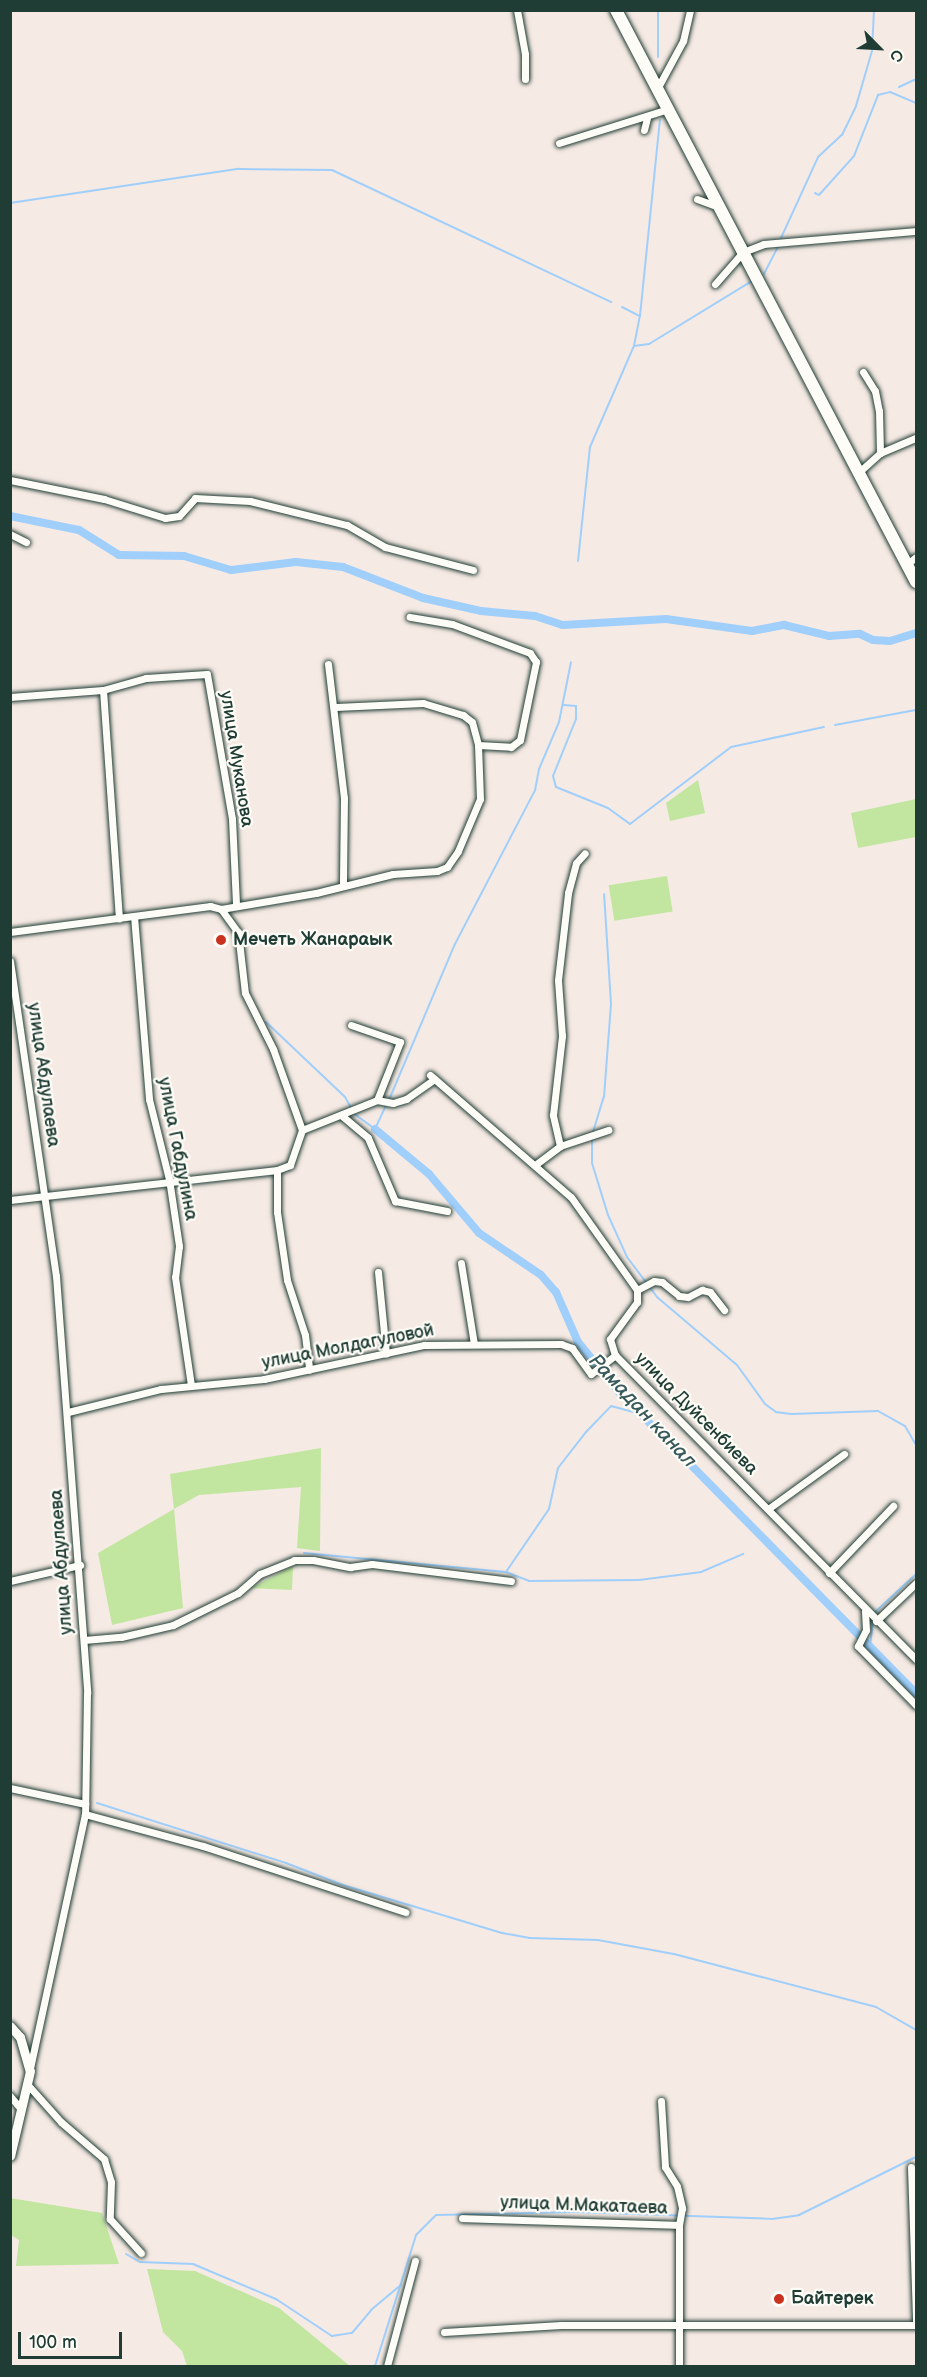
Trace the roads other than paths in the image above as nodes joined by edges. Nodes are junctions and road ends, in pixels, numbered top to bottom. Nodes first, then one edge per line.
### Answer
1 (517, 10) edge
2 (616, 10) edge
3 (690, 10) edge
4 (525, 79) dead end
5 (657, 88) junction
6 (668, 109) junction
7 (647, 118) junction
8 (644, 130) dead end
9 (559, 143) dead end
10 (697, 198) dead end
11 (719, 207) junction
12 (916, 231) edge
13 (743, 252) junction
14 (715, 284) dead end
15 (863, 372) dead end
16 (916, 438) edge
17 (880, 453) junction
18 (859, 472) junction
19 (10, 480) edge
20 (10, 534) edge
21 (26, 542) dead end
22 (912, 560) edge
23 (473, 570) dead end
24 (916, 582) edge
25 (410, 617) dead end
26 (328, 664) dead end
27 (103, 690) junction
28 (10, 697) edge
29 (336, 707) junction
30 (478, 745) junction
31 (585, 853) dead end
32 (344, 886) junction
33 (236, 905) junction
34 (221, 909) junction
35 (134, 916) junction
36 (119, 918) junction
37 (10, 932) edge
38 (10, 961) edge
39 (351, 1025) dead end
40 (377, 1100) junction
41 (341, 1114) junction
42 (302, 1130) junction
43 (608, 1130) dead end
44 (560, 1146) junction
45 (535, 1165) junction
46 (277, 1170) junction
47 (169, 1179) junction
48 (44, 1195) junction
49 (10, 1200) edge
50 (447, 1211) dead end
51 (461, 1263) dead end
52 (378, 1272) dead end
53 (637, 1290) junction
54 (724, 1310) dead end
55 (474, 1344) junction
56 (386, 1354) junction
57 (615, 1355) junction
58 (309, 1370) junction
59 (191, 1386) junction
60 (68, 1412) junction
61 (844, 1454) dead end
62 (893, 1506) dead end
63 (768, 1509) junction
64 (80, 1565) junction
65 (829, 1573) junction
66 (10, 1581) edge
67 (511, 1581) dead end
68 (916, 1583) edge
69 (865, 1611) junction
70 (876, 1621) junction
71 (84, 1640) junction
72 (916, 1659) edge
73 (916, 1705) edge
74 (10, 1788) edge
75 (85, 1804) junction
76 (85, 1814) junction
77 (405, 1912) dead end
78 (10, 2026) edge
79 (30, 2071) junction
80 (27, 2084) junction
81 (10, 2096) edge
82 (661, 2101) dead end
83 (21, 2109) junction
84 (10, 2156) edge
85 (911, 2167) dead end
86 (462, 2218) dead end
87 (679, 2225) junction
88 (141, 2253) dead end
89 (415, 2261) dead end
90 (679, 2323) junction
91 (916, 2323) edge
92 (444, 2332) dead end
93 (387, 2367) edge
94 (679, 2367) edge

1 - 4 street
2 - 5 highway
3 - 5 street
5 - 6 highway
6 - 7 street
6 - 11 highway
7 - 8 street
7 - 9 street
10 - 11 street
11 - 13 highway
12 - 13 street
13 - 14 street
13 - 18 highway
15 - 17 street
16 - 17 street
17 - 18 street
18 - 22 highway
19 - 23 street
20 - 21 street
22 - 24 highway
25 - 30 street
26 - 29 street
27 - 28 street, улица Муканова
27 - 33 street, улица Муканова
27 - 36 street
29 - 30 street
29 - 32 street
30 - 32 street
31 - 44 street
32 - 33 street
33 - 34 street
34 - 35 street
34 - 42 street
35 - 36 street
35 - 47 street, улица Габдулина
36 - 37 street
38 - 48 street, улица Абдулаева
39 - 40 street
40 - 41 street
40 - 45 street
41 - 42 street
41 - 50 street
42 - 46 street
43 - 44 street
44 - 45 street
45 - 53 street
46 - 47 street
46 - 58 street
47 - 48 street
47 - 59 street, улица Габдулина
48 - 49 street
48 - 60 street, улица Абдулаева
51 - 55 street
52 - 56 street
53 - 54 street
53 - 57 street, улица Дуйсенбиева
55 - 56 street, улица Молдагуловой
55 - 57 street, улица Молдагуловой
56 - 58 street, улица Молдагуловой
57 - 63 street, улица Дуйсенбиева
58 - 59 street, улица Молдагуловой
59 - 60 street, улица Молдагуловой
60 - 64 street, улица Абдулаева
61 - 63 street
62 - 65 street
63 - 65 street, улица Дуйсенбиева
64 - 66 street
64 - 71 street, улица Абдулаева
65 - 69 street, улица Дуйсенбиева
67 - 71 street
68 - 70 street
69 - 70 street, улица Дуйсенбиева
69 - 73 street
70 - 72 street, улица Дуйсенбиева
71 - 75 street, улица Абдулаева
74 - 75 street
75 - 76 street, улица Абдулаева
76 - 77 street
76 - 79 street, улица Абдулаева
78 - 79 main road
79 - 80 main road, улица Абдулаева
80 - 83 main road, улица Абдулаева
80 - 88 street
81 - 83 street
82 - 87 street
83 - 84 main road, улица Абдулаева
85 - 91 street
86 - 87 street, улица М.Макатаева
87 - 90 street, улица М.Макатаева
89 - 93 street
90 - 91 street
90 - 92 street
90 - 94 street, улица М.Макатаева

